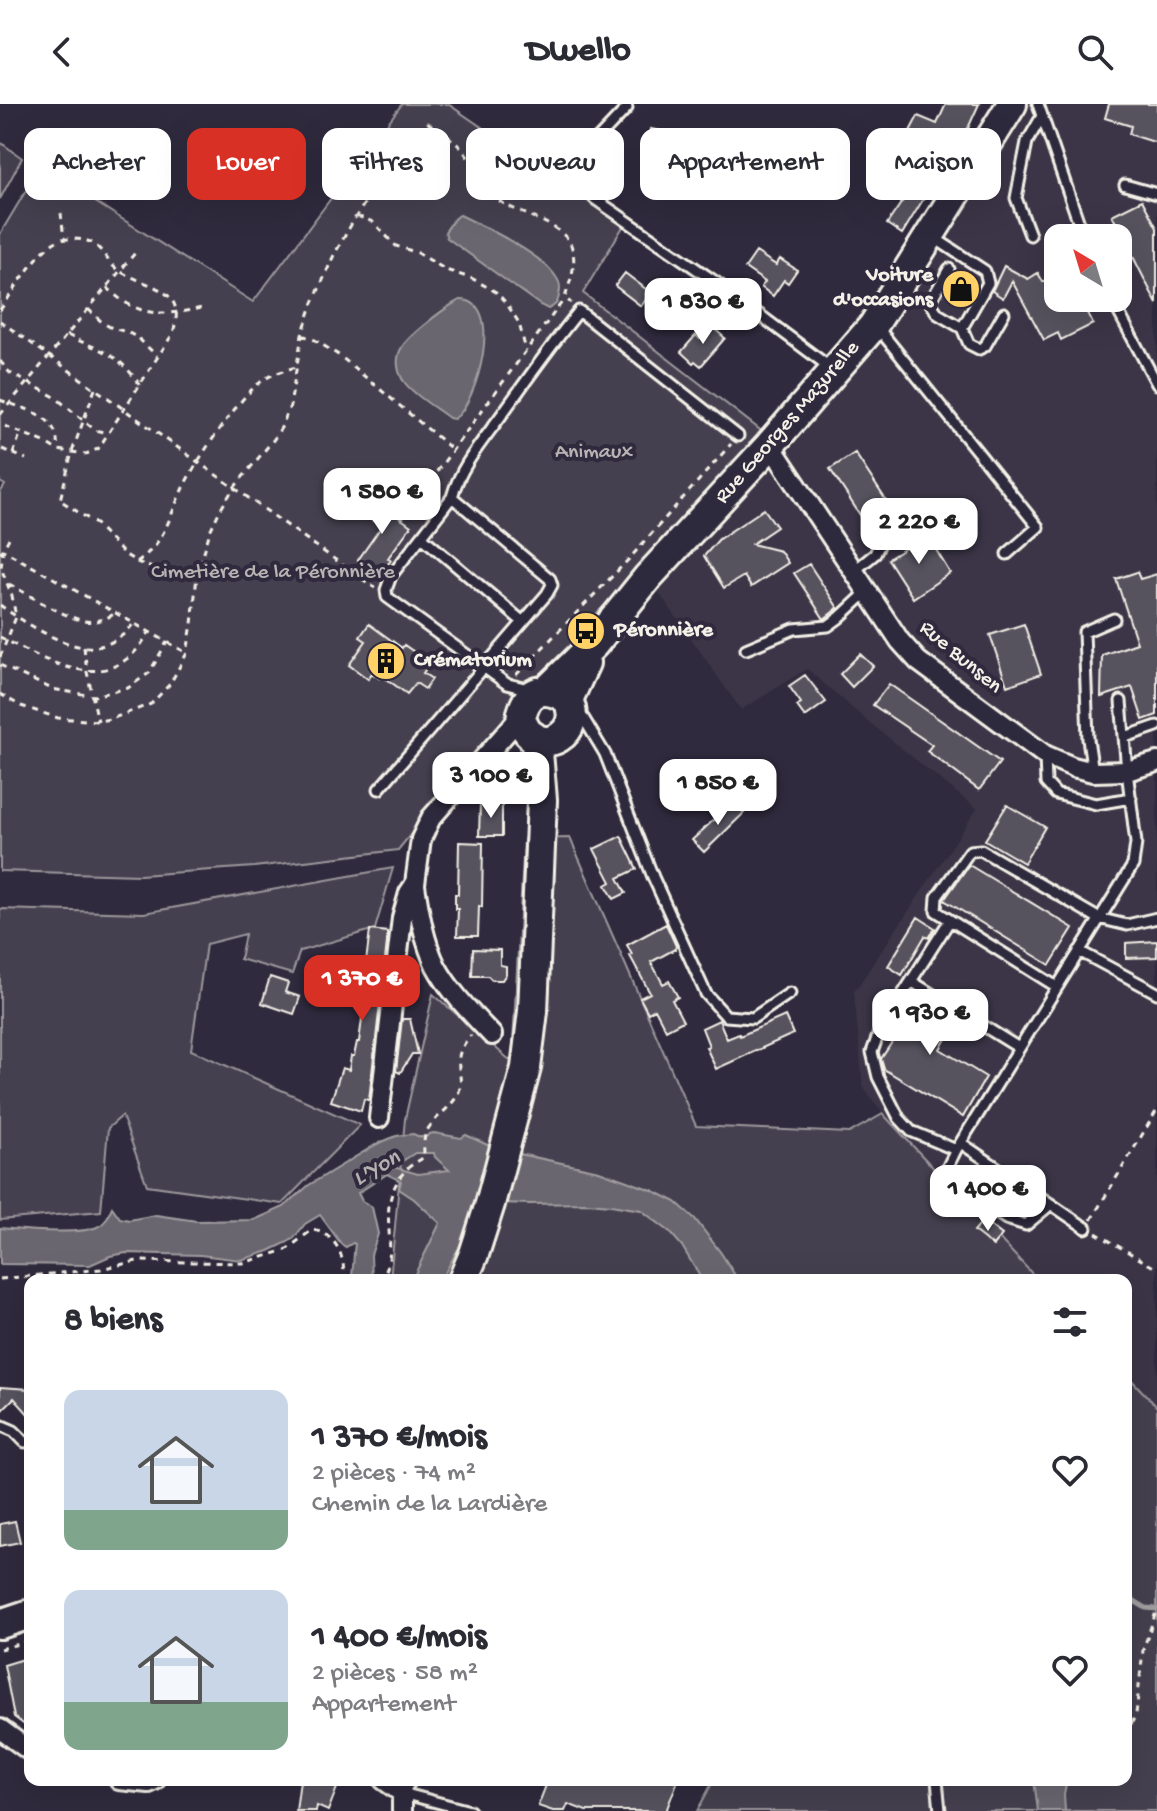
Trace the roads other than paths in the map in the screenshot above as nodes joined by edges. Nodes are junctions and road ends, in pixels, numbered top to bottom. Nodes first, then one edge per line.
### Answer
1 (1012, 104) edge
2 (1038, 104) edge
3 (627, 108) dead end
4 (1042, 116) junction
5 (1125, 185) dead end
6 (1157, 194) edge
7 (1079, 224) edge
8 (930, 235) junction
9 (1030, 235) dead end
10 (949, 269) dead end
11 (1118, 312) edge
12 (1004, 313) dead end
13 (873, 326) junction
14 (962, 328) junction
15 (835, 371) junction
16 (1157, 384) edge
17 (738, 436) road end
18 (769, 446) junction
19 (452, 497) junction
20 (901, 524) dead end
21 (422, 537) junction
22 (1007, 554) dead end
23 (854, 571) junction
24 (868, 591) junction
25 (1114, 619) dead end
26 (523, 622) junction
27 (746, 649) dead end
28 (484, 667) junction
29 (1121, 701) dead end
30 (542, 712) junction
31 (1157, 726) edge
32 (595, 736) junction
33 (1125, 737) junction
34 (1045, 755) junction
35 (1157, 762) edge
36 (1127, 771) junction
37 (1093, 772) junction
38 (379, 789) dead end
39 (1131, 798) junction
40 (415, 884) junction
41 (1098, 918) junction
42 (1157, 918) edge
43 (950, 920) junction
44 (1079, 951) junction
45 (911, 981) junction
46 (1057, 987) junction
47 (790, 993) dead end
48 (1157, 993) edge
49 (487, 1029) road end
50 (1019, 1048) junction
51 (379, 1118) dead end
52 (958, 1146) junction
53 (1051, 1204) junction
54 (1086, 1228) road end
55 (466, 1274) edge
56 (0, 1425) edge
57 (24, 1441) edge
58 (0, 1729) edge
59 (24, 1747) edge
60 (938, 1786) edge
61 (405, 1795) edge
62 (470, 1811) edge
63 (940, 1811) edge

1 - 8 main road, Rue Georges Mazurelle
2 - 4 lane
3 - 15 lane
4 - 7 lane
4 - 9 lane
5 - 6 lane
8 - 13 main road, Rue Georges Mazurelle
8 - 14 lane
10 - 14 lane
11 - 16 lane
12 - 14 lane
13 - 15 main road, Rue Georges Mazurelle
13 - 22 lane
15 - 18 main road, Rue Georges Mazurelle
17 - 19 lane
18 - 23 street, Rue Bunsen
18 - 30 main road, Rue Georges Mazurelle
19 - 21 lane
19 - 26 lane
20 - 23 lane
21 - 26 lane
21 - 28 lane
23 - 24 street, Rue Bunsen
24 - 27 lane
24 - 34 street, Rue Bunsen
25 - 37 lane
26 - 28 lane
28 - 30 lane
28 - 38 lane
29 - 33 lane
30 - 32 lane
30 - 32 lane
30 - 40 street
30 - 55 main road
31 - 33 lane
32 - 47 lane
33 - 36 lane
34 - 37 street, Rue Bunsen
34 - 39 lane
35 - 36 street, Rue Bunsen
36 - 37 street, Rue Bunsen
36 - 39 lane
39 - 41 lane
40 - 49 street
40 - 51 street
41 - 42 lane
41 - 43 lane
41 - 44 lane
43 - 45 lane
43 - 46 lane
44 - 46 lane
44 - 48 lane
45 - 50 lane
45 - 52 lane
46 - 50 lane
50 - 52 lane
52 - 53 lane
52 - 53 lane
53 - 54 lane
56 - 57 lane
58 - 59 street
60 - 63 lane
61 - 62 lane

